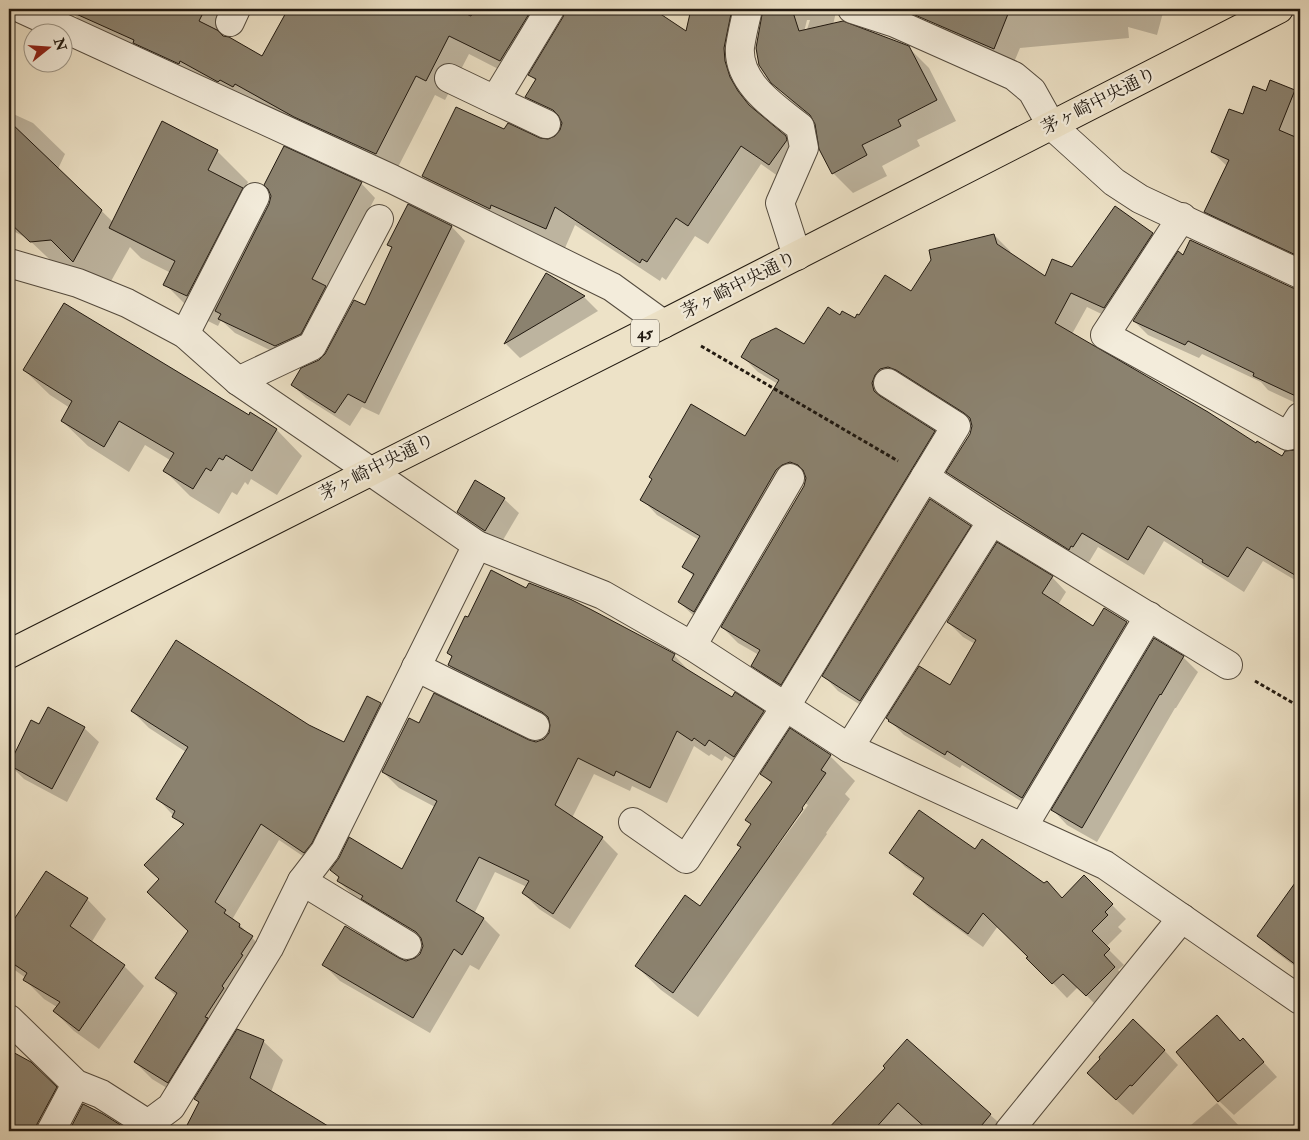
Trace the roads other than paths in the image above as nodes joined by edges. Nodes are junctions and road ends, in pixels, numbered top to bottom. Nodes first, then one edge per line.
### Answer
1 (23, 9) edge
2 (550, 9) edge
3 (748, 9) edge
4 (852, 9) edge
5 (1279, 9) edge
6 (449, 78) dead end
7 (494, 100) junction
8 (546, 124) dead end
9 (1051, 125) junction
10 (255, 197) dead end
11 (1182, 218) junction
12 (378, 219) dead end
13 (797, 256) junction
14 (9, 263) edge
15 (1300, 274) edge
16 (663, 324) junction
17 (185, 334) junction
18 (238, 381) junction
19 (888, 383) dead end
20 (1300, 417) edge
21 (370, 470) junction
22 (925, 476) junction
23 (790, 478) dead end
24 (992, 521) junction
25 (476, 545) junction
26 (1149, 616) junction
27 (692, 646) junction
28 (9, 654) edge
29 (1228, 665) road end
30 (416, 667) junction
31 (786, 706) junction
32 (535, 726) dead end
33 (849, 748) junction
34 (632, 822) dead end
35 (1023, 827) junction
36 (302, 881) junction
37 (1182, 918) junction
38 (407, 946) dead end
39 (1296, 988) edge
40 (9, 1019) edge
41 (76, 1084) junction
42 (152, 1128) edge
43 (51, 1131) edge
44 (1009, 1131) edge

1 - 16 street
2 - 7 street
3 - 13 street
4 - 9 street
5 - 9 main road, 茅ヶ崎中央通り / 45
6 - 7 street
7 - 8 street
9 - 11 street
9 - 13 main road, 茅ヶ崎中央通り / 45
10 - 17 street
11 - 15 street
11 - 20 street
12 - 18 street
13 - 16 main road, 茅ヶ崎中央通り / 45
14 - 17 street
16 - 21 main road, 茅ヶ崎中央通り / 45
17 - 18 street
18 - 21 street
19 - 22 street
21 - 25 street
21 - 28 main road, 茅ヶ崎中央通り / 45
22 - 24 street
22 - 31 street
23 - 27 street
24 - 26 street
24 - 33 street
25 - 27 street
25 - 30 street
26 - 29 street
26 - 35 street
27 - 31 street
30 - 32 street
30 - 36 street
31 - 33 street
31 - 34 street
33 - 35 street
35 - 37 street
36 - 38 street
36 - 42 street
37 - 39 street
37 - 44 street
40 - 41 street
41 - 42 street
41 - 43 street

